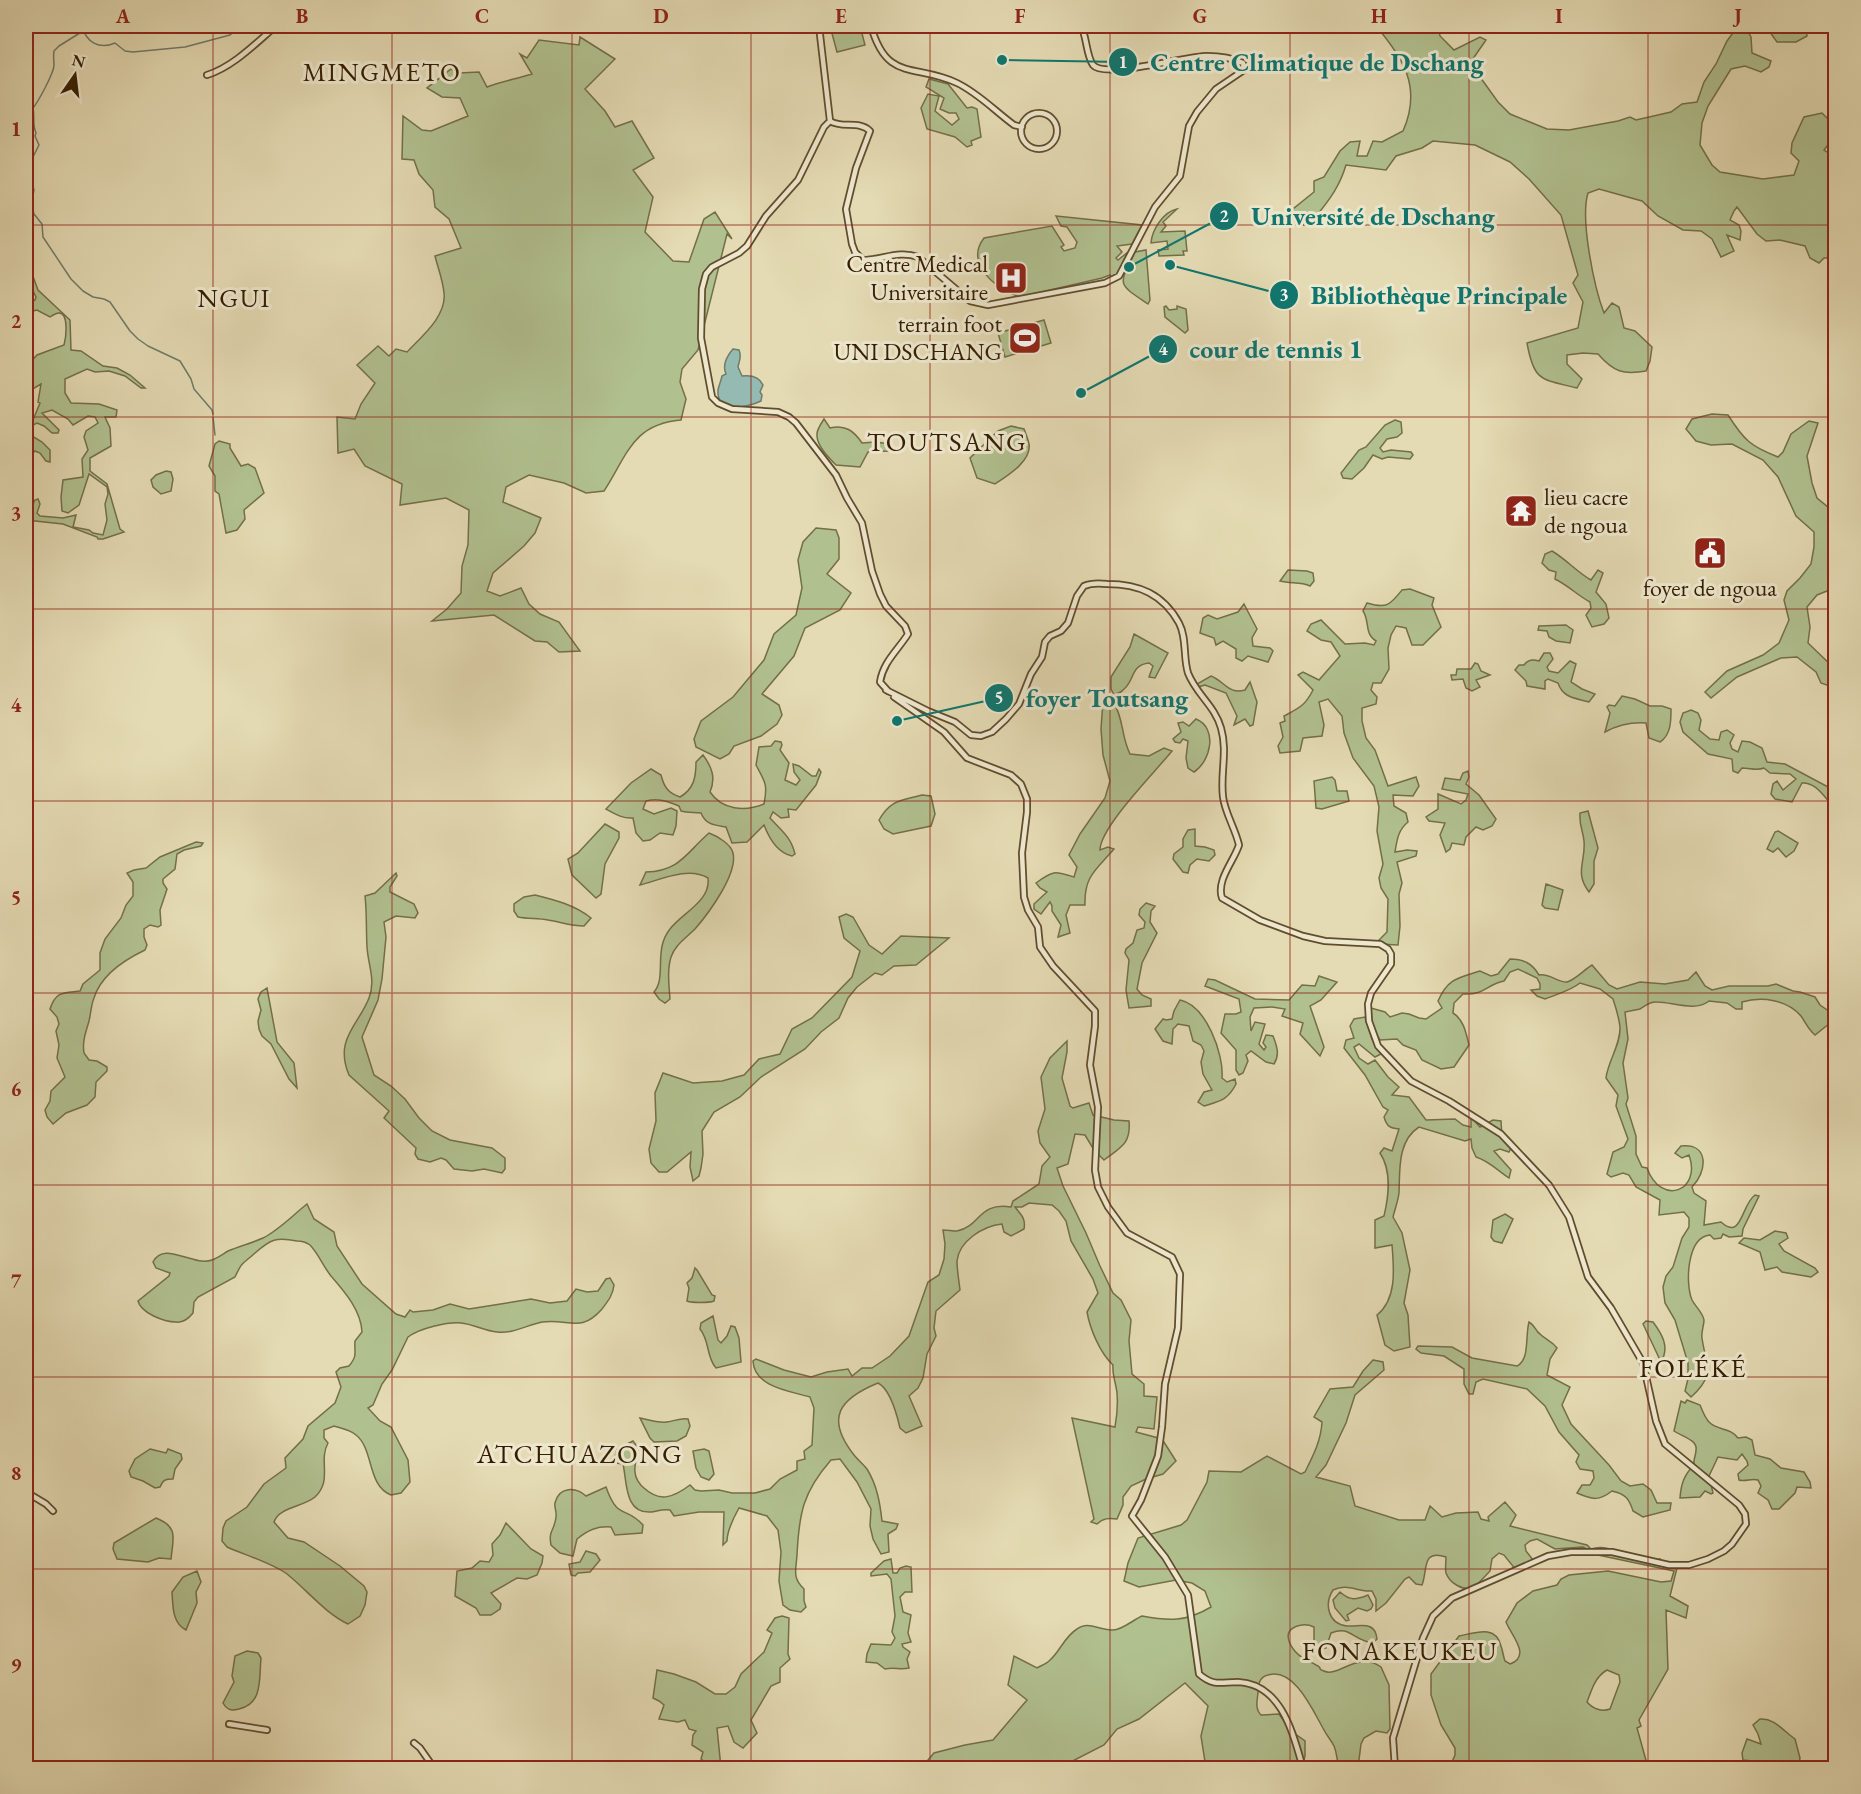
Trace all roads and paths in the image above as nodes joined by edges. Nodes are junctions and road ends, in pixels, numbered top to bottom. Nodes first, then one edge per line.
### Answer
1 (276, 26) edge
2 (819, 26) edge
3 (871, 26) edge
4 (1081, 26) edge
5 (207, 75) dead end
6 (830, 121) junction
7 (1022, 127) junction
8 (886, 690) junction
9 (26, 1492) edge
10 (53, 1511) dead end
11 (229, 1724) dead end
12 (267, 1730) dead end
13 (414, 1743) dead end
14 (434, 1768) edge
15 (1303, 1768) edge
16 (1395, 1768) edge

1 - 5 street
2 - 6 street
3 - 7 street
4 - 6 street
6 - 8 street
7 - 7 street
8 - 15 street
8 - 16 street
9 - 10 street
11 - 12 street
13 - 14 street

